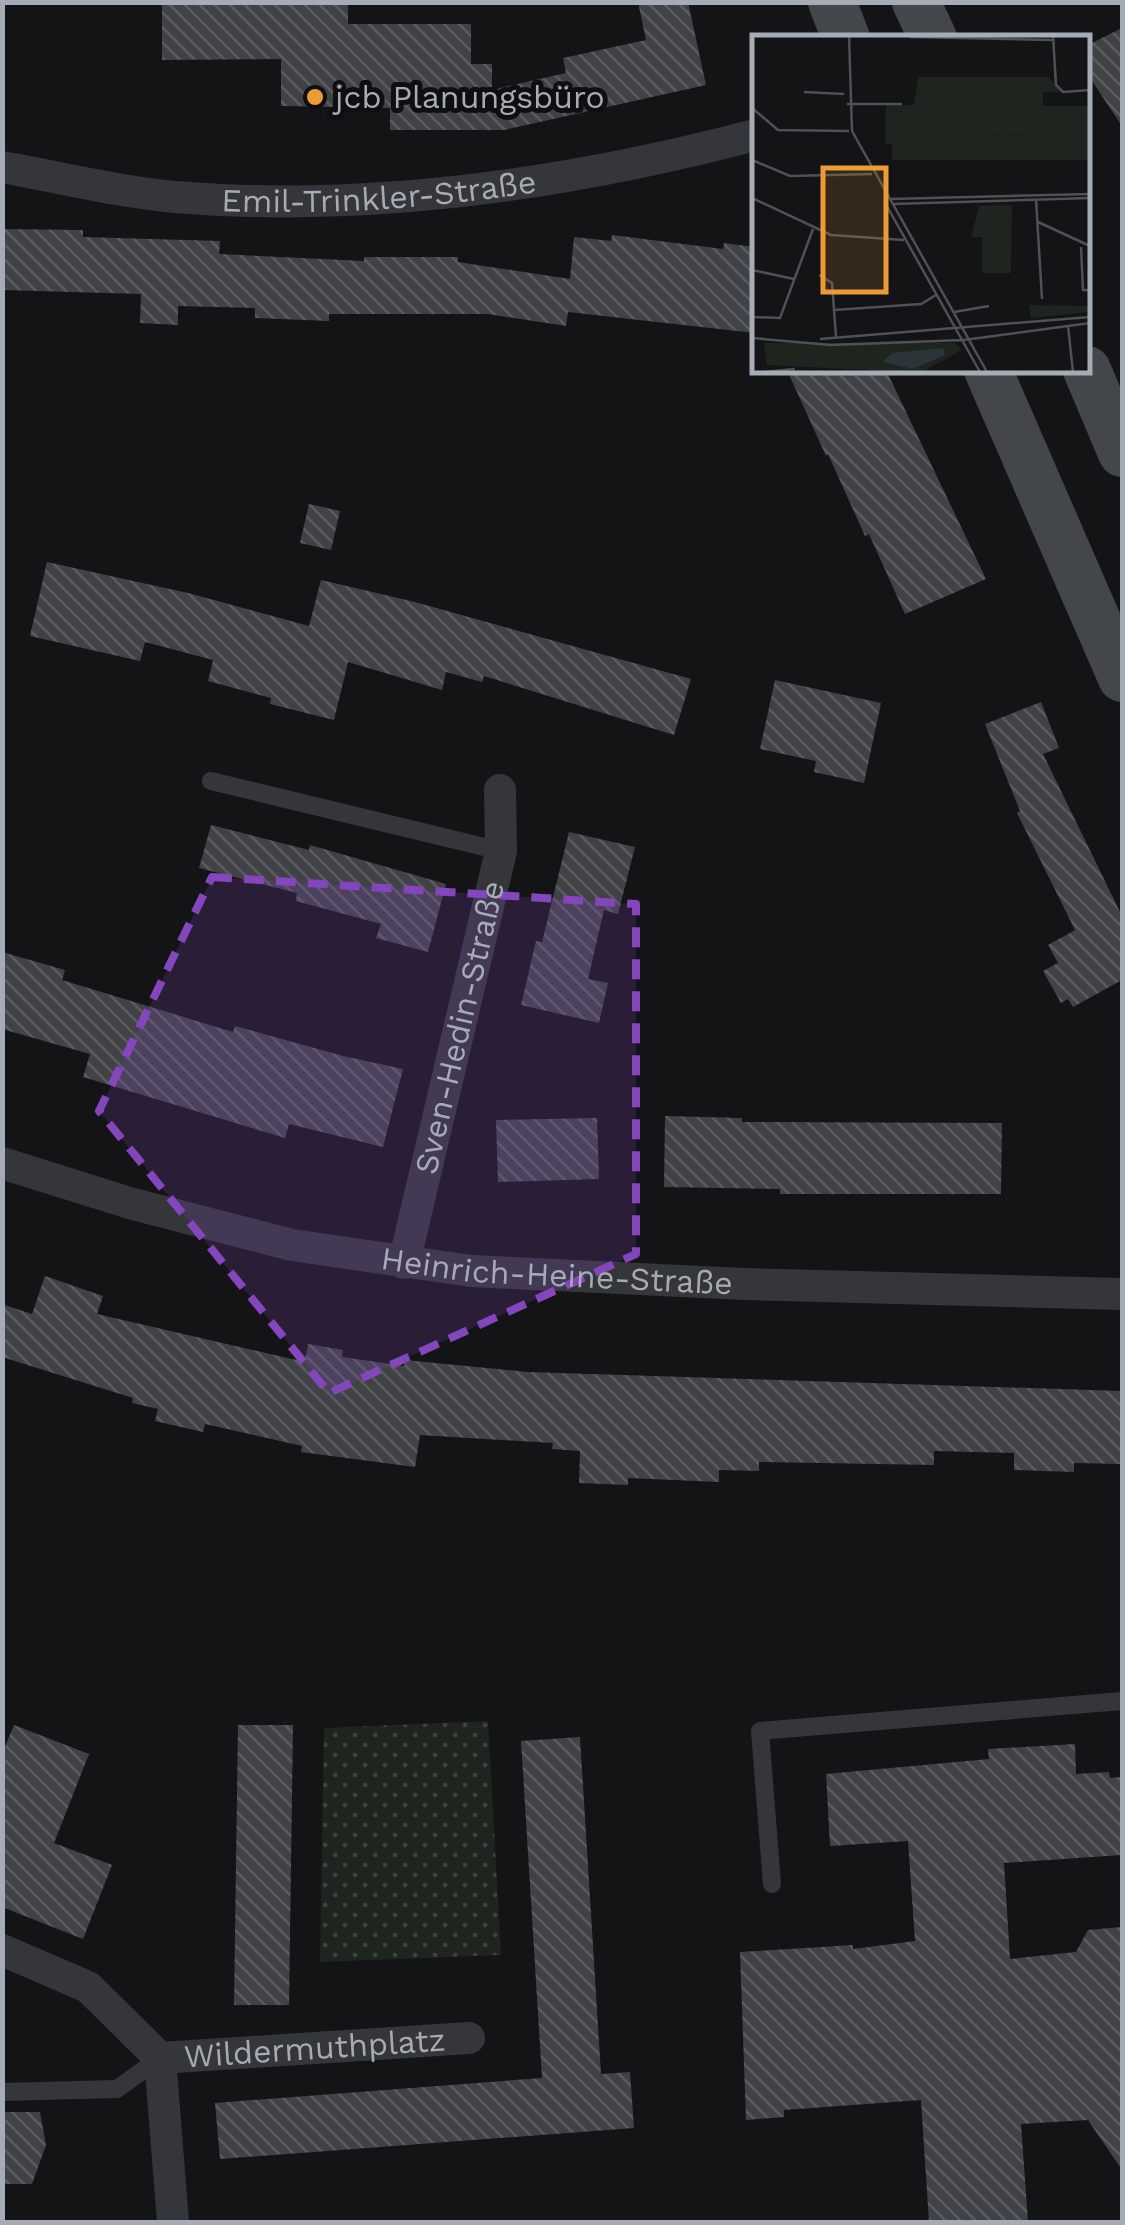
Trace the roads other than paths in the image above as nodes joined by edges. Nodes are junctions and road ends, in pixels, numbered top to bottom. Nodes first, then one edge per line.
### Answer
1 (832, 2) edge
2 (916, 2) edge
3 (845, 35) edge
4 (932, 35) edge
5 (752, 136) edge
6 (2, 167) edge
7 (989, 372) edge
8 (1088, 372) edge
9 (1122, 453) edge
10 (1067, 552) junction
11 (1122, 612) edge
12 (1122, 678) edge
13 (211, 781) dead end
14 (500, 790) dead end
15 (501, 852) junction
16 (2, 1162) edge
17 (404, 1263) junction
18 (1122, 1294) edge
19 (1122, 1701) edge
20 (772, 1884) dead end
21 (2, 1950) edge
22 (469, 2038) dead end
23 (160, 2058) junction
24 (2, 2092) edge
25 (173, 2222) edge

1 - 3 main road
2 - 4 main road
5 - 6 street, Emil-Trinkler-Straße
7 - 10 main road
8 - 9 main road
10 - 11 main road
10 - 12 main road
13 - 15 lane
14 - 15 street, Sven-Hedin-Straße
15 - 17 street, Sven-Hedin-Straße
16 - 17 street, Heinrich-Heine-Straße
17 - 18 street, Heinrich-Heine-Straße
19 - 20 lane
21 - 23 street
22 - 23 street, Wildermuthplatz
23 - 24 lane
23 - 25 street

